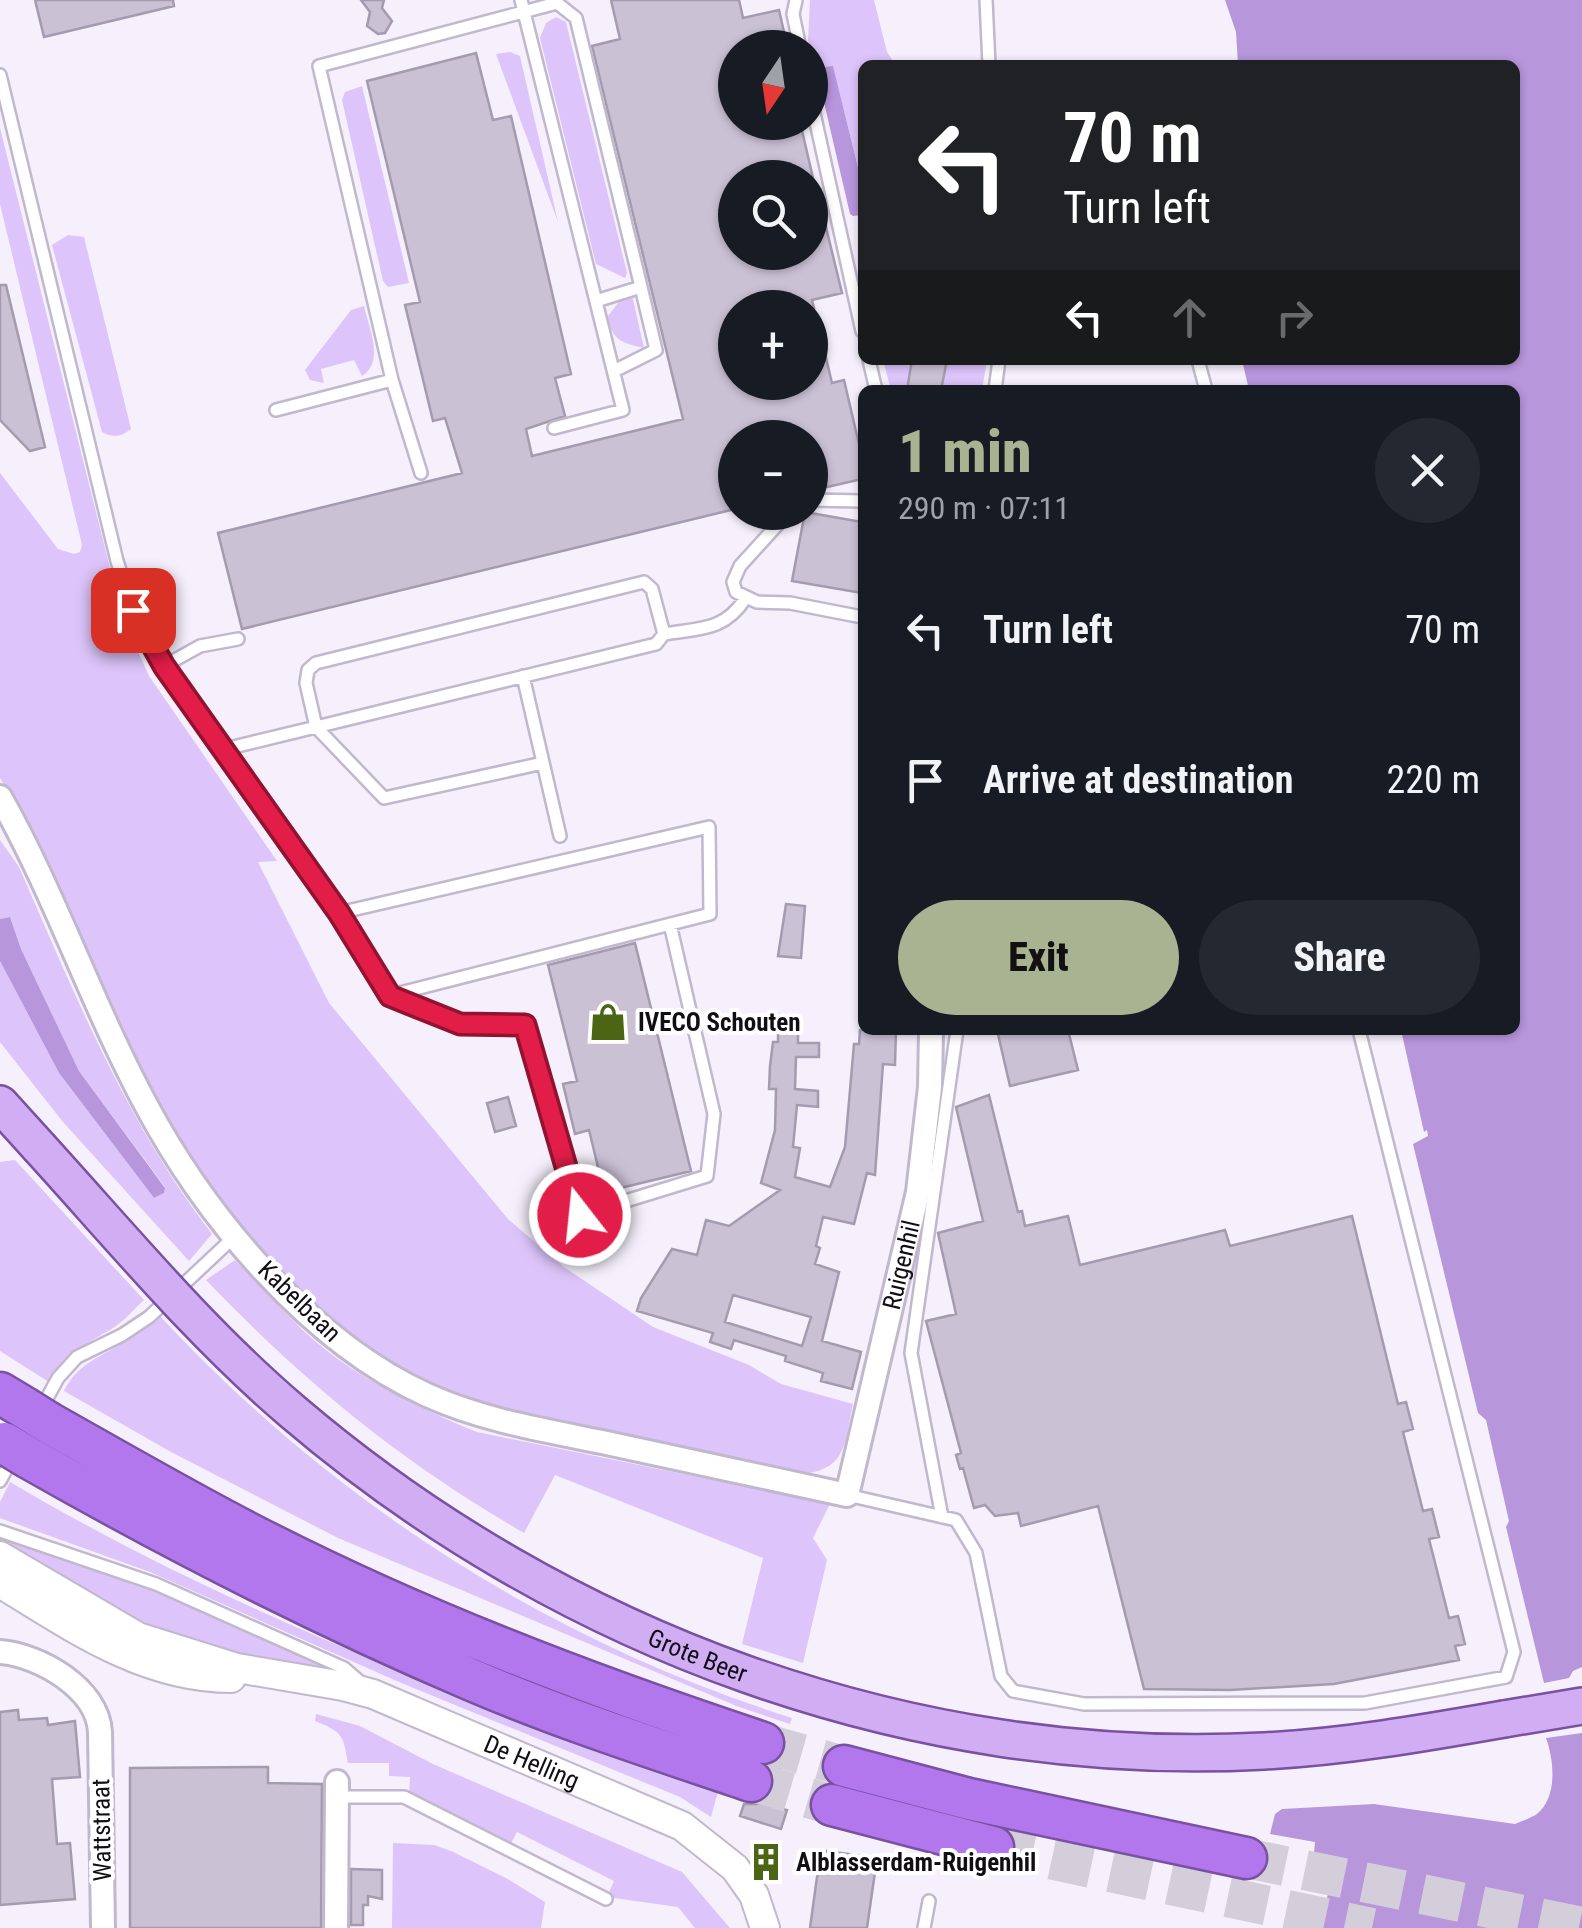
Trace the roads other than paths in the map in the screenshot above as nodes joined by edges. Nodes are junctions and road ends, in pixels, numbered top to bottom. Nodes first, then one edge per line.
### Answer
1 (572, 0) edge
2 (796, 0) edge
3 (986, 0) edge
4 (557, 3) junction
5 (522, 6) edge
6 (796, 30) edge
7 (989, 60) edge
8 (0, 74) edge
9 (820, 140) edge
10 (641, 287) junction
11 (596, 301) junction
12 (858, 312) edge
13 (614, 371) junction
14 (392, 380) junction
15 (276, 410) dead end
16 (554, 428) dead end
17 (422, 473) dead end
18 (828, 500) edge
19 (858, 501) edge
20 (773, 530) edge
21 (745, 599) junction
22 (858, 616) edge
23 (664, 634) junction
24 (238, 639) dead end
25 (164, 666) junction
26 (523, 676) junction
27 (316, 727) junction
28 (221, 750) junction
29 (543, 763) junction
30 (0, 797) edge
31 (560, 836) dead end
32 (339, 913) junction
33 (670, 924) junction
34 (390, 996) junction
35 (931, 1035) edge
36 (956, 1035) edge
37 (1359, 1035) edge
38 (0, 1104) edge
39 (234, 1236) junction
40 (17, 1436) edge
41 (847, 1495) junction
42 (942, 1517) junction
43 (0, 1531) edge
44 (0, 1556) edge
45 (0, 1583) edge
46 (0, 1652) edge
47 (282, 1678) junction
48 (374, 1694) junction
49 (1582, 1706) edge
50 (763, 1742) tunnel mouth
51 (844, 1766) tunnel mouth
52 (751, 1782) tunnel mouth
53 (337, 1790) joint
54 (832, 1804) tunnel mouth
55 (993, 1847) tunnel mouth
56 (1246, 1858) tunnel mouth
57 (606, 1899) dead end
58 (930, 1901) dead end
59 (103, 1928) edge
60 (336, 1928) edge
61 (765, 1928) edge
62 (924, 1928) edge

1 - 4 lane
2 - 6 lane
3 - 7 lane
4 - 5 lane
4 - 10 lane
5 - 11 lane
5 - 14 lane
8 - 25 lane
9 - 12 lane
10 - 11 lane
10 - 13 lane
11 - 13 lane
13 - 16 lane
14 - 15 lane
14 - 17 lane
18 - 19 lane
20 - 21 lane
21 - 22 lane
21 - 23 lane
23 - 26 lane
23 - 27 lane
24 - 25 lane
25 - 28 lane
26 - 27 lane
26 - 29 lane
27 - 28 lane
27 - 29 lane
28 - 32 lane
29 - 31 lane
30 - 39 street, Kabelbaan
32 - 33 lane
32 - 34 lane
33 - 34 lane
33 - 34 lane
35 - 41 street, Ruigenhil
36 - 42 lane
37 - 42 lane
38 - 49 main road, Grote Beer, bridge
39 - 40 lane
39 - 41 street, Kabelbaan
40 - 50 highway
40 - 52 highway
41 - 42 lane
43 - 48 lane
44 - 47 street, De Helling
45 - 47 street, De Helling
46 - 59 street, Wattstraat
47 - 48 street, De Helling
48 - 61 street, De Helling
51 - 56 highway
53 - 57 lane
53 - 60 street
54 - 55 highway
58 - 62 lane

